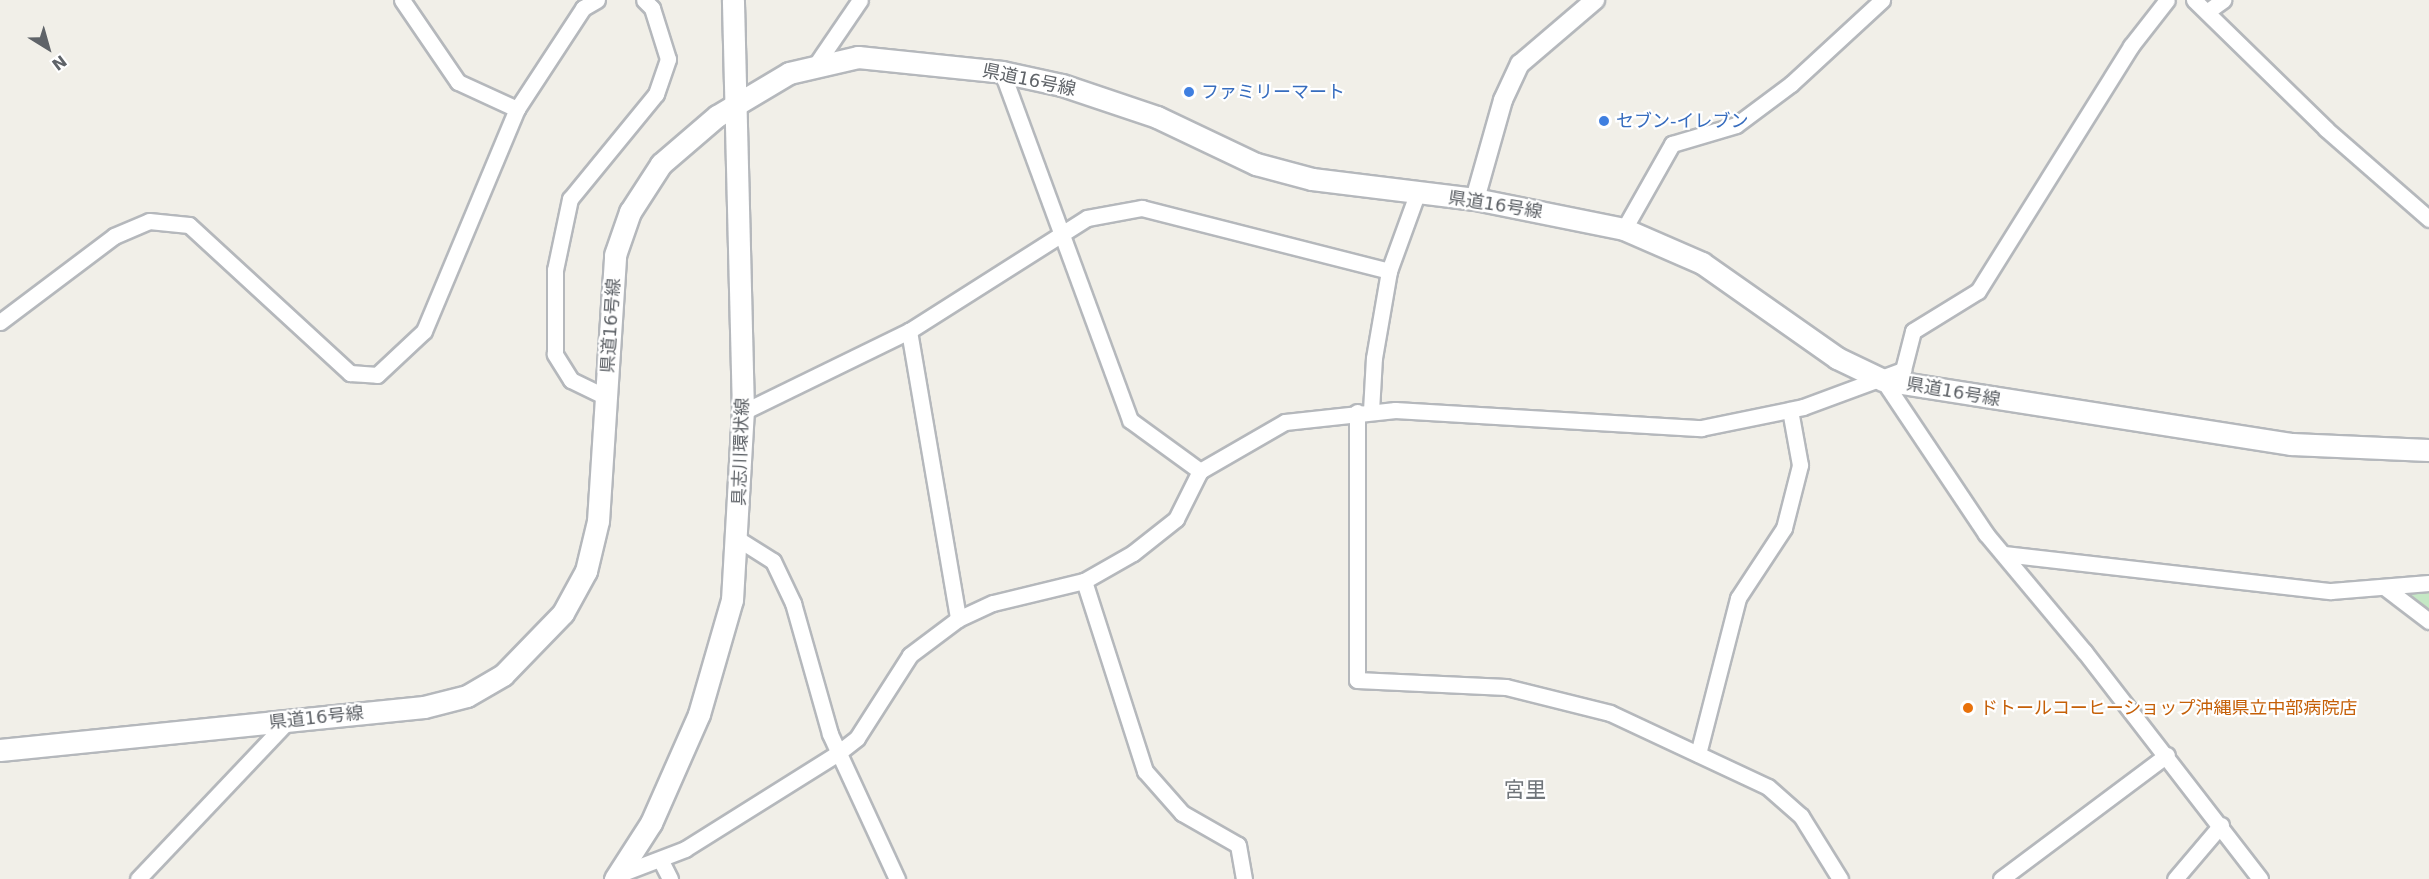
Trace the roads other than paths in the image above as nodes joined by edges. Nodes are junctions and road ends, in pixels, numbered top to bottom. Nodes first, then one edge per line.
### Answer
1 (402, 0) edge
2 (597, 0) edge
3 (644, 0) edge
4 (733, 0) edge
5 (860, 0) edge
6 (1595, 0) edge
7 (1882, 0) edge
8 (2167, 0) edge
9 (2194, 0) edge
10 (2223, 0) edge
11 (2208, 11) junction
12 (817, 63) junction
13 (1002, 72) junction
14 (736, 104) junction
15 (517, 109) junction
16 (1417, 194) junction
17 (1475, 199) junction
18 (2429, 219) edge
19 (1624, 229) junction
20 (1060, 236) junction
21 (1389, 271) junction
22 (0, 322) edge
23 (909, 331) junction
24 (1883, 380) junction
25 (606, 397) junction
26 (1790, 410) junction
27 (743, 412) junction
28 (1364, 412) junction
29 (2429, 450) edge
30 (1200, 471) junction
31 (738, 539) junction
32 (2004, 554) junction
33 (1084, 581) junction
34 (2429, 583) edge
35 (2387, 589) junction
36 (958, 619) junction
37 (2429, 621) edge
38 (288, 722) junction
39 (0, 750) edge
40 (838, 753) junction
41 (1698, 754) junction
42 (2167, 755) junction
43 (2221, 825) junction
44 (661, 861) junction
45 (617, 876) edge
46 (138, 879) edge
47 (670, 879) edge
48 (897, 879) edge
49 (1244, 879) edge
50 (1839, 879) edge
51 (2001, 879) edge
52 (2175, 879) edge
53 (2260, 879) edge

1 - 15 street
2 - 15 street
3 - 25 street
4 - 14 main road, 具志川環状線
5 - 12 street
6 - 17 street
7 - 19 street
8 - 24 street
9 - 11 street
10 - 11 street
11 - 18 street
12 - 13 main road, 県道16号線
12 - 14 main road, 県道16号線
13 - 16 main road, 県道16号線
13 - 20 street
14 - 25 main road, 県道16号線
14 - 27 main road, 具志川環状線
15 - 22 street
16 - 17 main road, 県道16号線
16 - 21 street
17 - 19 main road, 県道16号線
19 - 24 main road, 県道16号線
20 - 21 street
20 - 23 street
20 - 30 street
21 - 28 street
23 - 27 street
23 - 36 street
24 - 26 street
24 - 29 main road, 県道16号線
24 - 32 street
25 - 38 main road, 県道16号線
26 - 28 street
26 - 41 street
27 - 31 main road, 具志川環状線
28 - 30 street
28 - 41 street
30 - 33 street
31 - 40 street
31 - 45 main road, 具志川環状線
32 - 35 street
32 - 42 street
33 - 36 street
33 - 49 street
34 - 35 street
35 - 37 street
36 - 40 street
38 - 39 main road, 県道16号線
38 - 46 street
40 - 44 street
40 - 48 street
41 - 50 street
42 - 43 street
42 - 51 street
43 - 52 street
43 - 53 street
44 - 45 street
44 - 47 street

